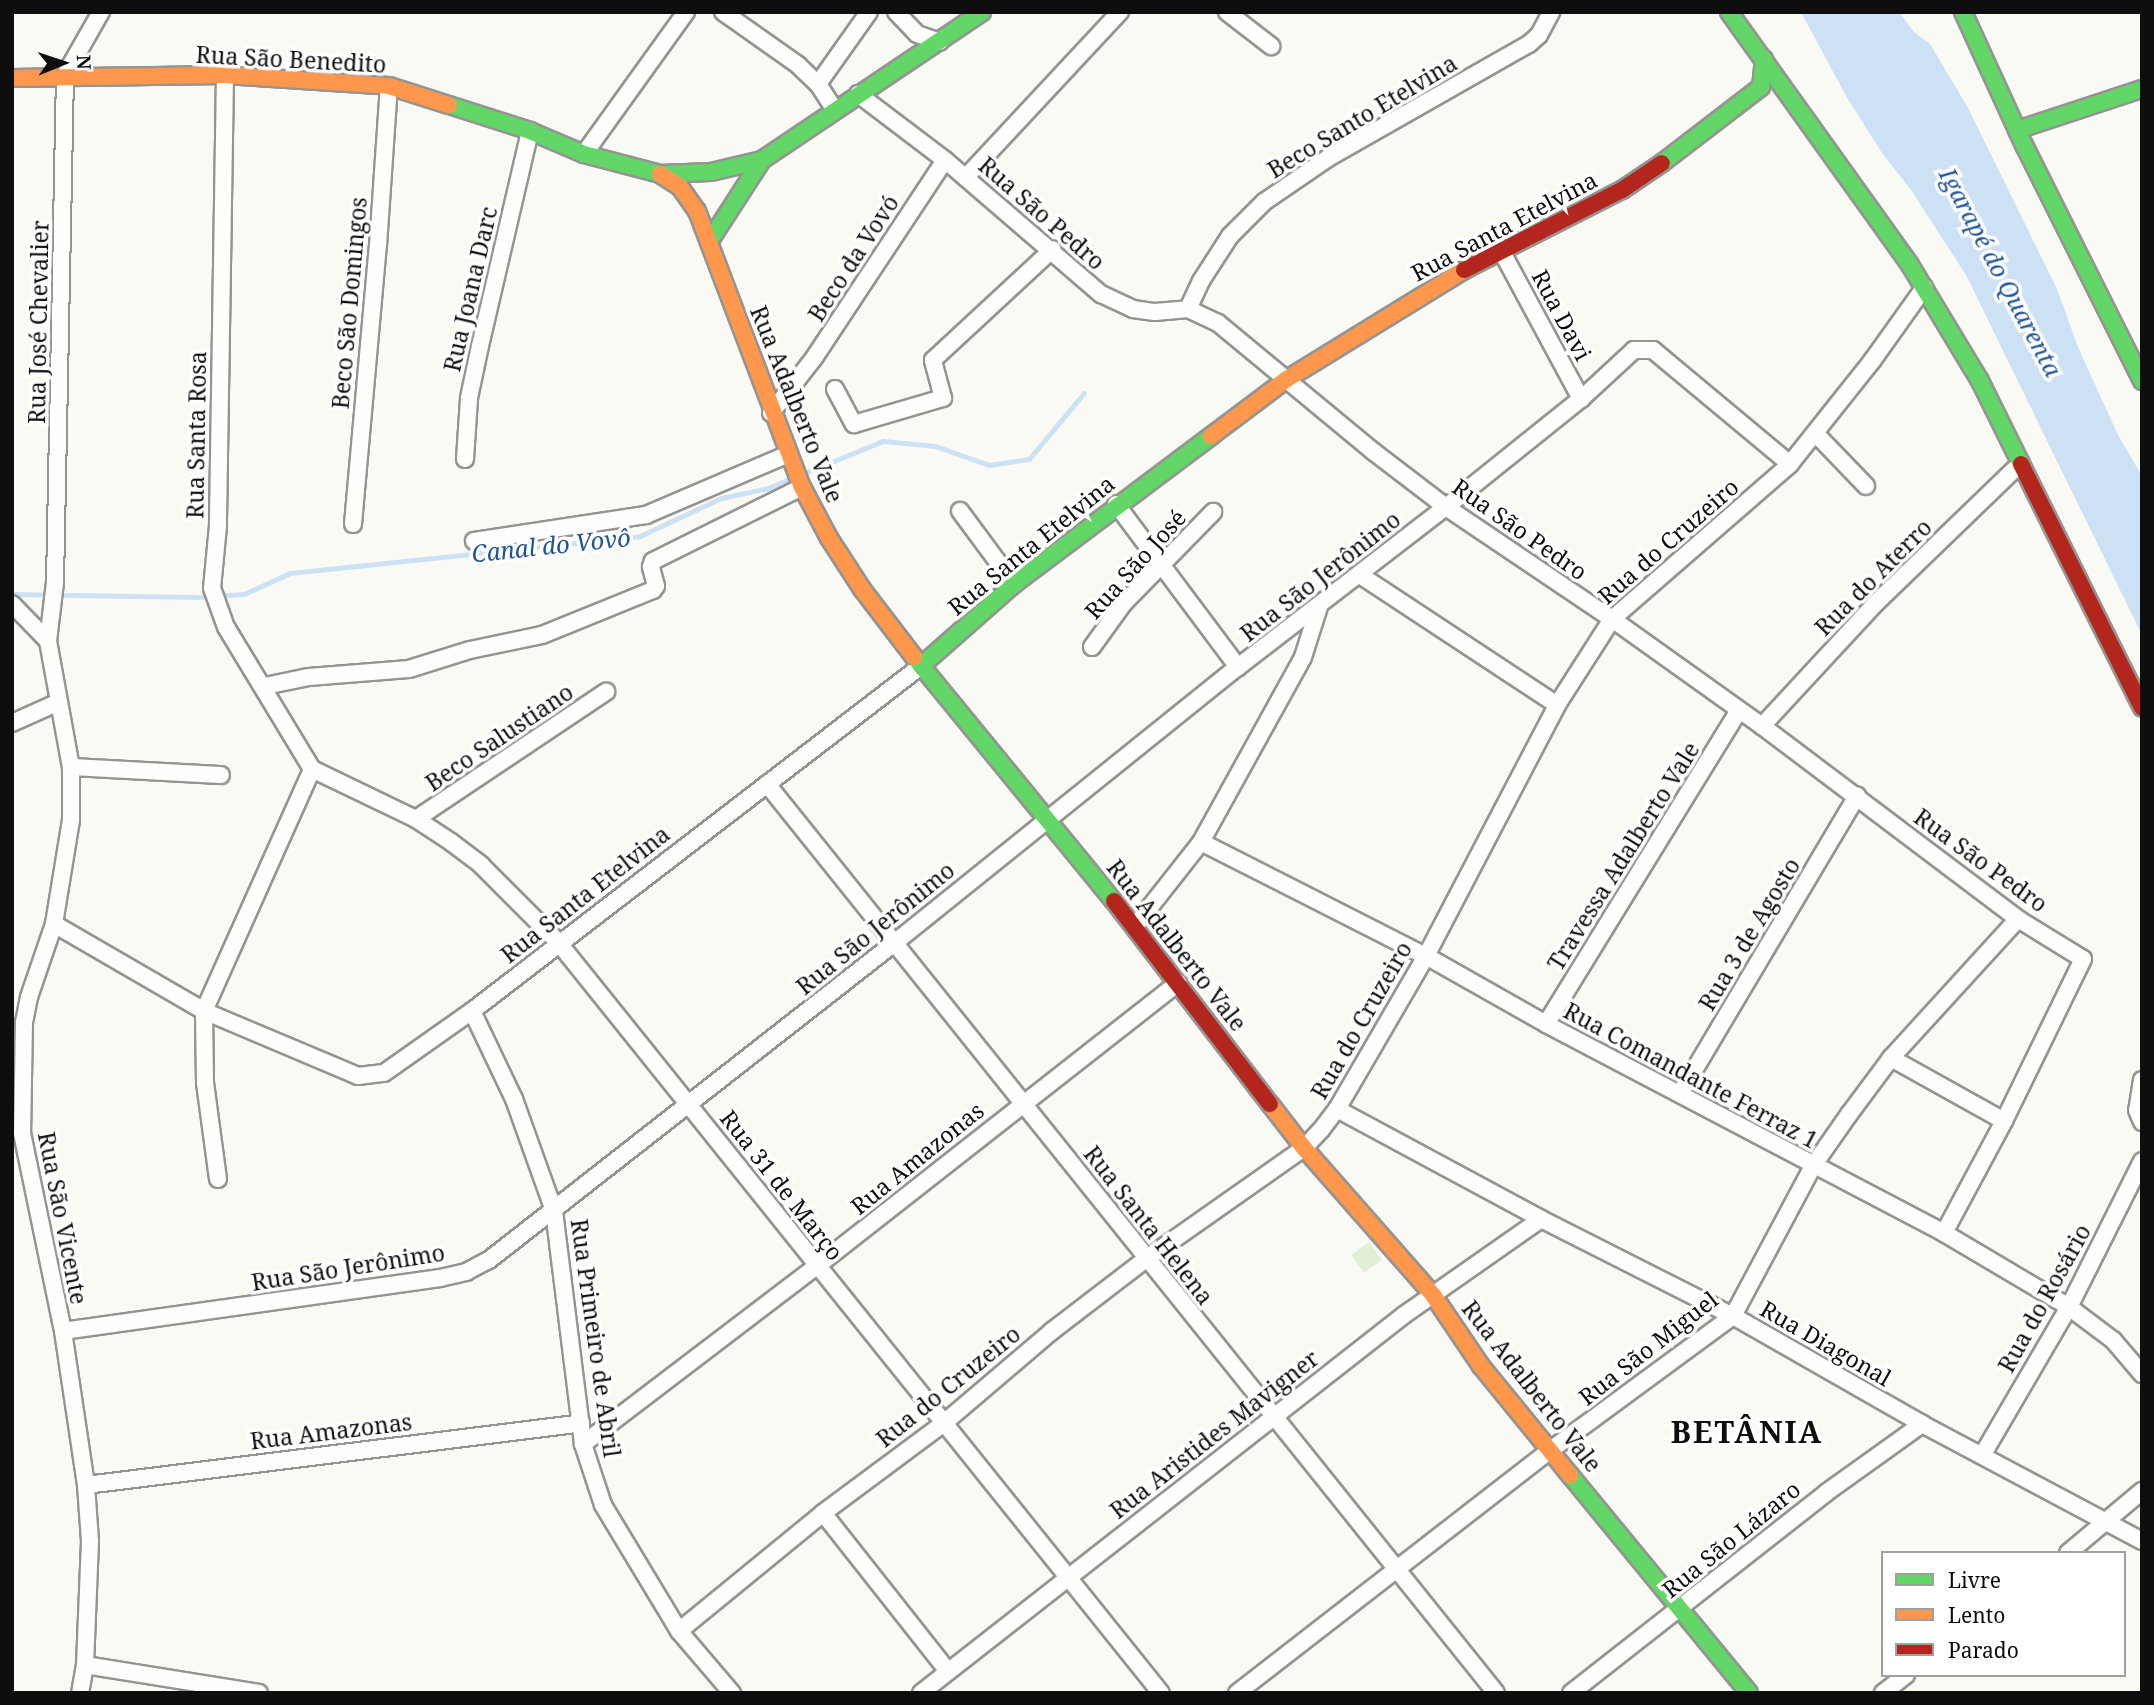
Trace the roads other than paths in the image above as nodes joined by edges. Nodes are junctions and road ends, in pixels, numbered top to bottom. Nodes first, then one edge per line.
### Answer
1 (101, 12) edge
2 (686, 12) edge
3 (723, 12) edge
4 (869, 12) edge
5 (896, 12) edge
6 (982, 12) edge
7 (1120, 12) edge
8 (1227, 12) edge
9 (1551, 12) edge
10 (1729, 12) edge
11 (1963, 12) edge
12 (940, 42) junction
13 (1271, 46) dead end
14 (1763, 59) junction
15 (65, 75) junction
16 (225, 75) junction
17 (12, 78) edge
18 (818, 84) junction
19 (389, 86) junction
20 (2142, 89) edge
21 (858, 94) junction
22 (834, 109) junction
23 (2017, 130) junction
24 (530, 131) junction
25 (584, 154) junction
26 (762, 160) junction
27 (945, 160) junction
28 (660, 174) junction
29 (966, 177) junction
30 (709, 242) junction
31 (1052, 249) junction
32 (1502, 252) junction
33 (1924, 288) junction
34 (1188, 309) junction
35 (1287, 379) junction
36 (2142, 381) edge
37 (835, 389) dead end
38 (1581, 399) junction
39 (771, 413) junction
40 (1816, 434) junction
41 (788, 454) junction
42 (465, 459) dead end
43 (1790, 464) junction
44 (2020, 464) junction
45 (798, 479) junction
46 (1866, 486) dead end
47 (1116, 504) junction
48 (1446, 507) junction
49 (960, 510) dead end
50 (1213, 512) dead end
51 (353, 524) dead end
52 (474, 541) dead end
53 (1161, 564) junction
54 (1360, 575) junction
55 (1014, 584) junction
56 (12, 604) edge
57 (1319, 607) junction
58 (1612, 619) junction
59 (48, 641) junction
60 (1093, 647) dead end
61 (921, 666) junction
62 (1238, 667) junction
63 (265, 686) junction
64 (606, 692) dead end
65 (60, 702) junction
66 (1557, 705) junction
67 (2142, 708) edge
68 (1738, 712) junction
69 (12, 723) edge
70 (1762, 726) junction
71 (71, 767) junction
72 (312, 769) junction
73 (221, 775) dead end
74 (767, 784) junction
75 (1857, 796) junction
76 (1049, 818) junction
77 (416, 819) junction
78 (1201, 842) junction
79 (2018, 919) junction
80 (54, 924) junction
81 (1136, 926) junction
82 (558, 942) junction
83 (892, 944) junction
84 (1426, 956) junction
85 (1178, 983) junction
86 (20, 997) edge
87 (204, 1011) junction
88 (472, 1011) junction
89 (1546, 1024) junction
90 (1891, 1058) junction
91 (2142, 1080) edge
92 (1680, 1094) junction
93 (1023, 1102) junction
94 (690, 1103) junction
95 (1337, 1110) junction
96 (2004, 1121) junction
97 (2142, 1122) edge
98 (17, 1135) edge
99 (1304, 1148) junction
100 (2142, 1161) edge
101 (1812, 1166) junction
102 (218, 1179) dead end
103 (554, 1211) junction
104 (1541, 1219) junction
105 (1944, 1233) junction
106 (1146, 1259) junction
107 (817, 1266) junction
108 (1433, 1295) junction
109 (2068, 1307) junction
110 (1733, 1316) junction
111 (63, 1331) junction
112 (2142, 1374) edge
113 (1273, 1417) junction
114 (581, 1423) junction
115 (944, 1423) junction
116 (1922, 1424) junction
117 (583, 1444) junction
118 (1552, 1449) junction
119 (1983, 1454) junction
120 (86, 1485) junction
121 (2142, 1491) edge
122 (823, 1513) junction
123 (2106, 1523) junction
124 (2142, 1541) edge
125 (2071, 1551) edge
126 (1398, 1567) junction
127 (1069, 1577) junction
128 (1679, 1611) junction
129 (679, 1631) junction
130 (85, 1664) junction
131 (948, 1671) junction
132 (1903, 1677) edge
133 (729, 1692) edge
134 (80, 1693) edge
135 (259, 1693) edge
136 (920, 1693) edge
137 (1161, 1693) edge
138 (1237, 1693) edge
139 (1496, 1693) edge
140 (1571, 1693) edge
141 (1749, 1693) edge
142 (1883, 1693) edge

1 - 15 street, Rua José Chevalier
2 - 25 street
3 - 18 street
4 - 18 street
5 - 12 street
6 - 12 street, Rua São Benedito
7 - 29 street
8 - 13 street
9 - 34 street, Beco Santo Etelvina
10 - 14 street
11 - 23 street
12 - 21 street, Rua São Benedito
14 - 32 street, Rua Santa Etelvina
14 - 33 street
15 - 16 street, Rua São Benedito
15 - 17 street, Rua São Benedito
15 - 59 street, Rua José Chevalier
16 - 19 street, Rua São Benedito
16 - 63 street, Rua Santa Rosa
18 - 22 street
19 - 24 street, Rua São Benedito
19 - 51 street, Beco São Domingos
20 - 23 street
21 - 22 street, Rua São Benedito
21 - 27 street, Rua São Pedro
22 - 26 street, Rua São Benedito
23 - 36 street
24 - 25 street, Rua São Benedito
24 - 42 street, Rua Joana Darc
25 - 28 street, Rua São Benedito
26 - 28 street, Rua São Benedito
26 - 30 street, Rua São Benedito
27 - 29 street, Rua São Pedro
27 - 39 street, Beco da Vovó
28 - 30 street, Rua Adalberto Vale
29 - 31 street, Rua São Pedro
30 - 39 street, Rua Adalberto Vale
31 - 34 street, Rua São Pedro
31 - 37 street
32 - 35 street, Rua Santa Etelvina
32 - 38 street, Rua Davi
33 - 40 street, Rua do Cruzeiro
33 - 44 street
34 - 35 street, Rua São Pedro
35 - 47 street, Rua Santa Etelvina
35 - 48 street, Rua São Pedro
38 - 43 street, Rua São Jerônimo
38 - 48 street, Rua São Jerônimo
39 - 41 street, Rua Adalberto Vale
40 - 43 street, Rua do Cruzeiro
40 - 46 street
41 - 45 street, Rua Adalberto Vale
41 - 52 street
43 - 58 street, Rua do Cruzeiro
44 - 67 street
44 - 70 street, Rua do Aterro
45 - 61 street, Rua Adalberto Vale
45 - 63 street
47 - 53 street
47 - 55 street, Rua Santa Etelvina
48 - 54 street, Rua São Jerônimo
48 - 58 street, Rua São Pedro
49 - 55 street
50 - 53 street, Rua São José
53 - 60 street, Rua São José
53 - 62 street
54 - 57 street, Rua São Jerônimo
54 - 66 street
55 - 61 street, Rua Santa Etelvina
56 - 59 street
57 - 62 street, Rua São Jerônimo
57 - 78 street
58 - 66 street, Rua do Cruzeiro
58 - 68 street, Rua São Pedro
59 - 65 street, Rua São Vicente
61 - 74 street, Rua Santa Etelvina
61 - 76 street, Rua Adalberto Vale
62 - 76 street, Rua São Jerônimo
63 - 72 street, Rua Santa Rosa
64 - 77 street, Beco Salustiano
65 - 69 street
65 - 71 street, Rua São Vicente
66 - 84 street, Rua do Cruzeiro
68 - 70 street, Rua São Pedro
68 - 89 street, Travessa Adalberto Vale
70 - 75 street, Rua São Pedro
71 - 73 street
71 - 80 street, Rua São Vicente
72 - 77 street, Rua 31 de Março
72 - 87 street
74 - 82 street, Rua Santa Etelvina
74 - 83 street, Rua Santa Helena
75 - 79 street, Rua São Pedro
75 - 92 street, Rua 3 de Agosto
76 - 81 street, Rua Adalberto Vale
76 - 83 street, Rua São Jerônimo
77 - 82 street, Rua 31 de Março
78 - 81 street
78 - 84 street, Rua Comandante Ferraz 1
79 - 90 street, Rua São Miguel
79 - 96 street, Rua São Pedro
80 - 86 street, Rua São Vicente
80 - 87 street
81 - 85 street, Rua Adalberto Vale
82 - 88 street, Rua Santa Etelvina
82 - 94 street, Rua 31 de Março
83 - 93 street, Rua Santa Helena
83 - 94 street, Rua São Jerônimo
84 - 89 street, Rua Comandante Ferraz 1
84 - 95 street, Rua do Cruzeiro
85 - 93 street, Rua Amazonas
85 - 99 street, Rua Adalberto Vale
86 - 98 street, Rua São Vicente
87 - 88 street, Rua Santa Etelvina
87 - 102 street
88 - 103 street, Rua Primeiro de Abril
89 - 92 street, Rua Comandante Ferraz 1
90 - 96 street
90 - 101 street, Rua São Miguel
91 - 97 street
92 - 101 street, Rua Comandante Ferraz 1
93 - 106 street, Rua Santa Helena
93 - 107 street, Rua Amazonas
94 - 103 street, Rua São Jerônimo
94 - 107 street, Rua 31 de Março
95 - 99 street, Rua do Cruzeiro
95 - 104 street, Rua Diagonal
96 - 105 street, Rua São Pedro
98 - 111 street, Rua São Vicente
99 - 106 street, Rua do Cruzeiro
99 - 108 street, Rua Adalberto Vale
100 - 109 street, Rua do Rosário
101 - 105 street, Rua Comandante Ferraz 1
101 - 110 street, Rua São Miguel
103 - 111 street, Rua São Jerônimo
103 - 114 street, Rua Primeiro de Abril
104 - 108 street, Rua Aristides Mavigner
104 - 110 street, Rua Diagonal
105 - 109 street, Rua Comandante Ferraz 1
106 - 113 street, Rua Santa Helena
106 - 115 street, Rua do Cruzeiro
107 - 115 street, Rua 31 de Março
107 - 117 street, Rua Amazonas
108 - 113 street, Rua Aristides Mavigner
108 - 118 street, Rua Adalberto Vale
109 - 112 street, Rua Comandante Ferraz 1
109 - 119 street, Rua do Rosário
110 - 116 street, Rua Diagonal
110 - 118 street, Rua São Miguel
111 - 120 street, Rua São Vicente
113 - 126 street, Rua Santa Helena
113 - 127 street, Rua Aristides Mavigner
114 - 117 street, Rua Primeiro de Abril
114 - 120 street, Rua Amazonas
115 - 122 street, Rua do Cruzeiro
115 - 127 street, Rua 31 de Março
116 - 119 street, Rua Diagonal
116 - 128 street, Rua São Lázaro
117 - 129 street, Rua Primeiro de Abril
118 - 126 street, Rua São Miguel
118 - 128 street, Rua Adalberto Vale
119 - 123 street, Rua Diagonal
120 - 130 street, Rua São Vicente
121 - 123 street
122 - 129 street, Rua do Cruzeiro
122 - 131 street
123 - 124 street, Rua Diagonal
123 - 125 street
126 - 138 street, Rua São Miguel
126 - 139 street, Rua Santa Helena
127 - 131 street, Rua Aristides Mavigner
127 - 137 street, Rua 31 de Março
128 - 140 street, Rua São Lázaro
128 - 141 street, Rua Adalberto Vale
129 - 133 street, Rua Primeiro de Abril
130 - 134 street, Rua São Vicente
130 - 135 street
131 - 136 street, Rua Aristides Mavigner
132 - 142 street

